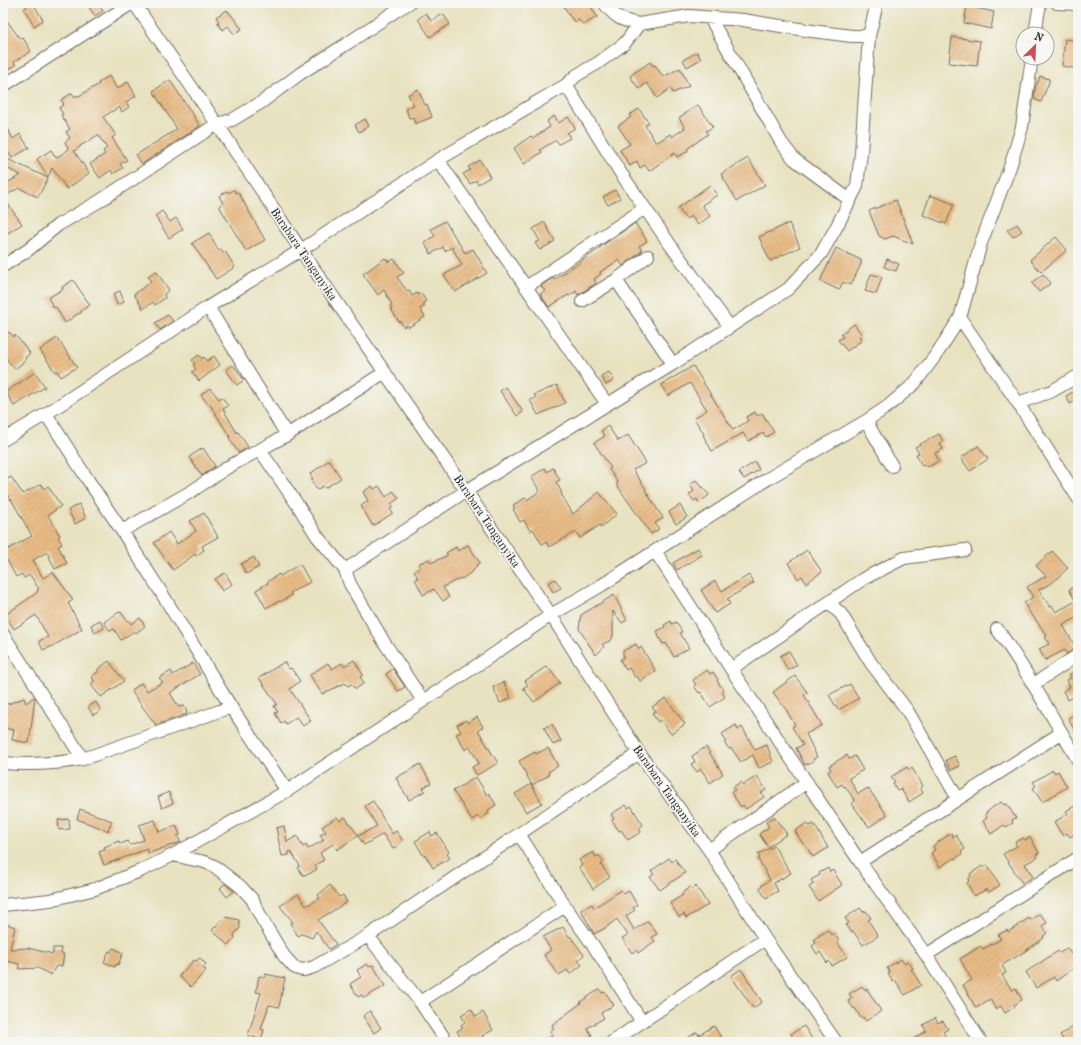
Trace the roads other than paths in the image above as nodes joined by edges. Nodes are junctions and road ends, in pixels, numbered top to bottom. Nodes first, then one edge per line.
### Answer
1 (133, 3) edge
2 (409, 3) edge
3 (604, 3) edge
4 (877, 3) edge
5 (1040, 3) edge
6 (1057, 3) edge
7 (1078, 4) edge
8 (710, 18) junction
9 (639, 24) junction
10 (1037, 26) edge
11 (869, 36) junction
12 (1031, 66) edge
13 (566, 85) junction
14 (3, 86) edge
15 (217, 124) junction
16 (438, 160) junction
17 (850, 200) junction
18 (645, 208) junction
19 (301, 250) junction
20 (648, 256) dead end
21 (3, 266) edge
22 (616, 280) junction
23 (526, 287) junction
24 (582, 301) dead end
25 (208, 307) junction
26 (960, 318) junction
27 (730, 327) junction
28 (673, 364) junction
29 (385, 372) junction
30 (1078, 376) edge
31 (1018, 403) junction
32 (607, 404) junction
33 (46, 414) junction
34 (866, 421) junction
35 (287, 435) junction
36 (3, 440) edge
37 (260, 450) junction
38 (892, 466) dead end
39 (466, 491) junction
40 (1078, 498) edge
41 (122, 531) junction
42 (965, 550) dead end
43 (655, 551) junction
44 (345, 570) junction
45 (829, 603) junction
46 (551, 615) junction
47 (997, 629) dead end
48 (3, 634) edge
49 (1078, 655) edge
50 (731, 669) junction
51 (1034, 684) junction
52 (423, 700) junction
53 (231, 707) junction
54 (1062, 733) junction
55 (639, 753) junction
56 (83, 759) junction
57 (1078, 760) edge
58 (3, 763) edge
59 (807, 782) junction
60 (287, 791) junction
61 (958, 799) junction
62 (519, 834) junction
63 (709, 850) junction
64 (173, 855) junction
65 (1078, 858) edge
66 (860, 862) junction
67 (3, 905) edge
68 (565, 906) junction
69 (368, 936) junction
70 (765, 939) junction
71 (926, 955) junction
72 (420, 1002) junction
73 (642, 1022) junction
74 (447, 1042) edge
75 (612, 1042) edge
76 (836, 1042) edge
77 (981, 1042) edge

1 - 14 street
1 - 15 street, Barabara Tanganyika
2 - 15 street
3 - 9 street
4 - 11 street
5 - 10 street
6 - 7 street
8 - 9 street
8 - 11 street
8 - 17 street
9 - 13 street
11 - 17 street
12 - 26 street
13 - 16 street
13 - 18 street
15 - 19 street, Barabara Tanganyika
15 - 21 street
16 - 19 street
16 - 23 street
17 - 27 street
18 - 23 street
18 - 27 street
19 - 25 street
19 - 29 street, Barabara Tanganyika
20 - 22 street
22 - 24 street
22 - 28 street
23 - 32 street
25 - 33 street
25 - 35 street
26 - 31 street
26 - 34 street
27 - 28 street
28 - 32 street
29 - 35 street
29 - 39 street, Barabara Tanganyika
30 - 31 street
31 - 40 street
32 - 39 street
33 - 36 street
33 - 41 street
34 - 38 street
34 - 43 street
35 - 37 street
37 - 41 street
37 - 44 street
39 - 44 street
39 - 46 street, Barabara Tanganyika
41 - 53 street
42 - 45 street
43 - 46 street
43 - 50 street
44 - 52 street
45 - 50 street
45 - 61 street
46 - 52 street
46 - 55 street, Barabara Tanganyika
47 - 51 street
48 - 56 street
49 - 51 street
50 - 59 street
51 - 54 street
52 - 60 street
53 - 56 street
53 - 60 street
54 - 57 street
54 - 61 street
55 - 62 street
55 - 63 street, Barabara Tanganyika
56 - 58 street
59 - 63 street
59 - 66 street
60 - 64 street
61 - 66 street
62 - 68 street
62 - 69 street
63 - 70 street, Barabara Tanganyika
64 - 67 street
64 - 69 street
65 - 71 street
66 - 71 street
68 - 72 street
68 - 73 street
69 - 72 street
70 - 73 street
70 - 76 street, Barabara Tanganyika
71 - 77 street
72 - 74 street
73 - 75 street

